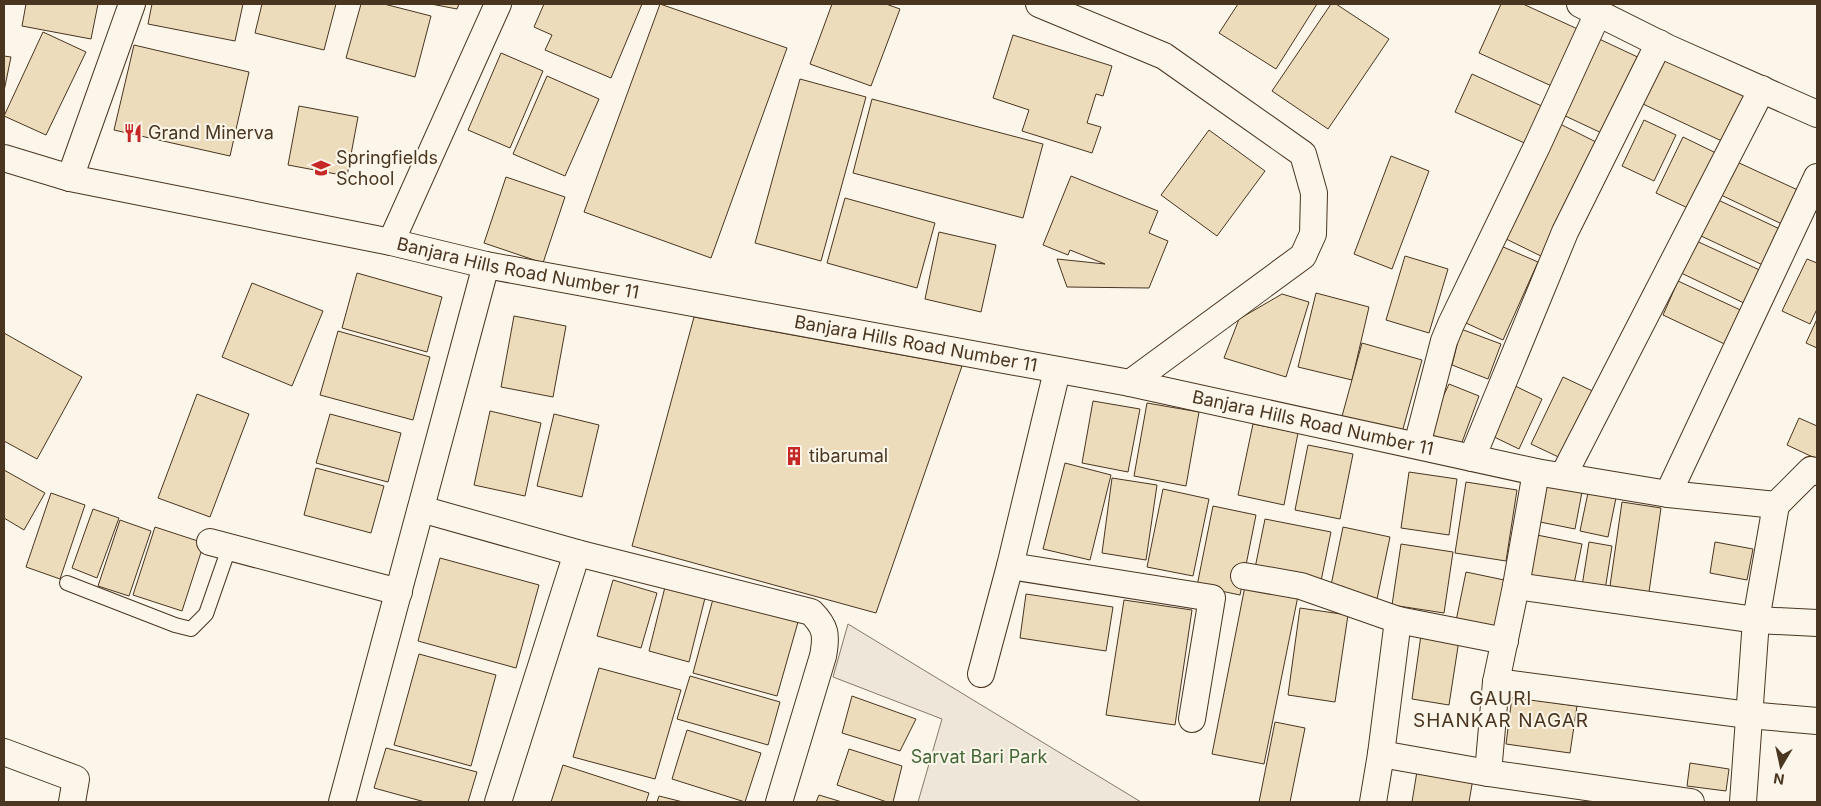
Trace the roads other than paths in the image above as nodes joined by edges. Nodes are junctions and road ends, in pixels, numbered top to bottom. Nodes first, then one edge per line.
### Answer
1 (132, 4) edge
2 (498, 4) edge
3 (1039, 4) edge
4 (1589, 8) edge
5 (1659, 43) junction
6 (1762, 89) junction
7 (1817, 114) edge
8 (4, 158) edge
9 (1817, 177) edge
10 (70, 178) junction
11 (391, 242) junction
12 (486, 266) junction
13 (1057, 371) junction
14 (1130, 383) junction
15 (1417, 446) junction
16 (1472, 458) junction
17 (1815, 466) edge
18 (1536, 472) junction
19 (1562, 476) junction
20 (1668, 494) junction
21 (1776, 505) junction
22 (422, 509) junction
23 (219, 545) joint
24 (577, 553) junction
25 (1010, 566) junction
26 (1244, 576) dead end
27 (67, 583) dead end
28 (1516, 586) junction
29 (399, 592) junction
30 (1398, 620) junction
31 (1756, 620) junction
32 (1817, 624) edge
33 (1504, 641) junction
34 (981, 674) dead end
35 (1496, 682) junction
36 (1748, 715) junction
37 (1192, 719) dead end
38 (1817, 721) edge
39 (4, 752) edge
40 (1381, 754) junction
41 (1488, 773) junction
42 (72, 802) edge
43 (342, 802) edge
44 (498, 802) edge
45 (779, 802) edge
46 (1373, 802) edge
47 (1691, 802) edge
48 (1743, 802) edge

1 - 10 street
2 - 11 street
3 - 14 street
4 - 5 street
4 - 15 street
5 - 6 street
5 - 16 street
6 - 7 street
6 - 19 street
8 - 10 street, Banjara Hills Road Number 11
9 - 20 street
10 - 11 street, Banjara Hills Road Number 11
11 - 12 street, Banjara Hills Road Number 11
12 - 13 street, Banjara Hills Road Number 11
12 - 22 street
13 - 14 street, Banjara Hills Road Number 11
13 - 25 street
14 - 15 street, Banjara Hills Road Number 11
15 - 16 street, Banjara Hills Road Number 11
16 - 18 street, Banjara Hills Road Number 11
17 - 21 street
18 - 19 street, Banjara Hills Road Number 11
18 - 28 street
19 - 20 street, Banjara Hills Road Number 11
20 - 21 street, Banjara Hills Road Number 11
21 - 31 street
22 - 24 street
22 - 29 street
23 - 27 lane
23 - 29 street
24 - 44 street
24 - 45 street
25 - 34 street
25 - 37 street
26 - 30 street
28 - 31 street
28 - 33 street
29 - 43 street
30 - 33 street
30 - 40 street
31 - 32 street
31 - 36 street
33 - 35 street
35 - 36 street
35 - 41 street
36 - 38 street
36 - 48 street
39 - 42 street
40 - 41 street
40 - 46 street
41 - 47 street

